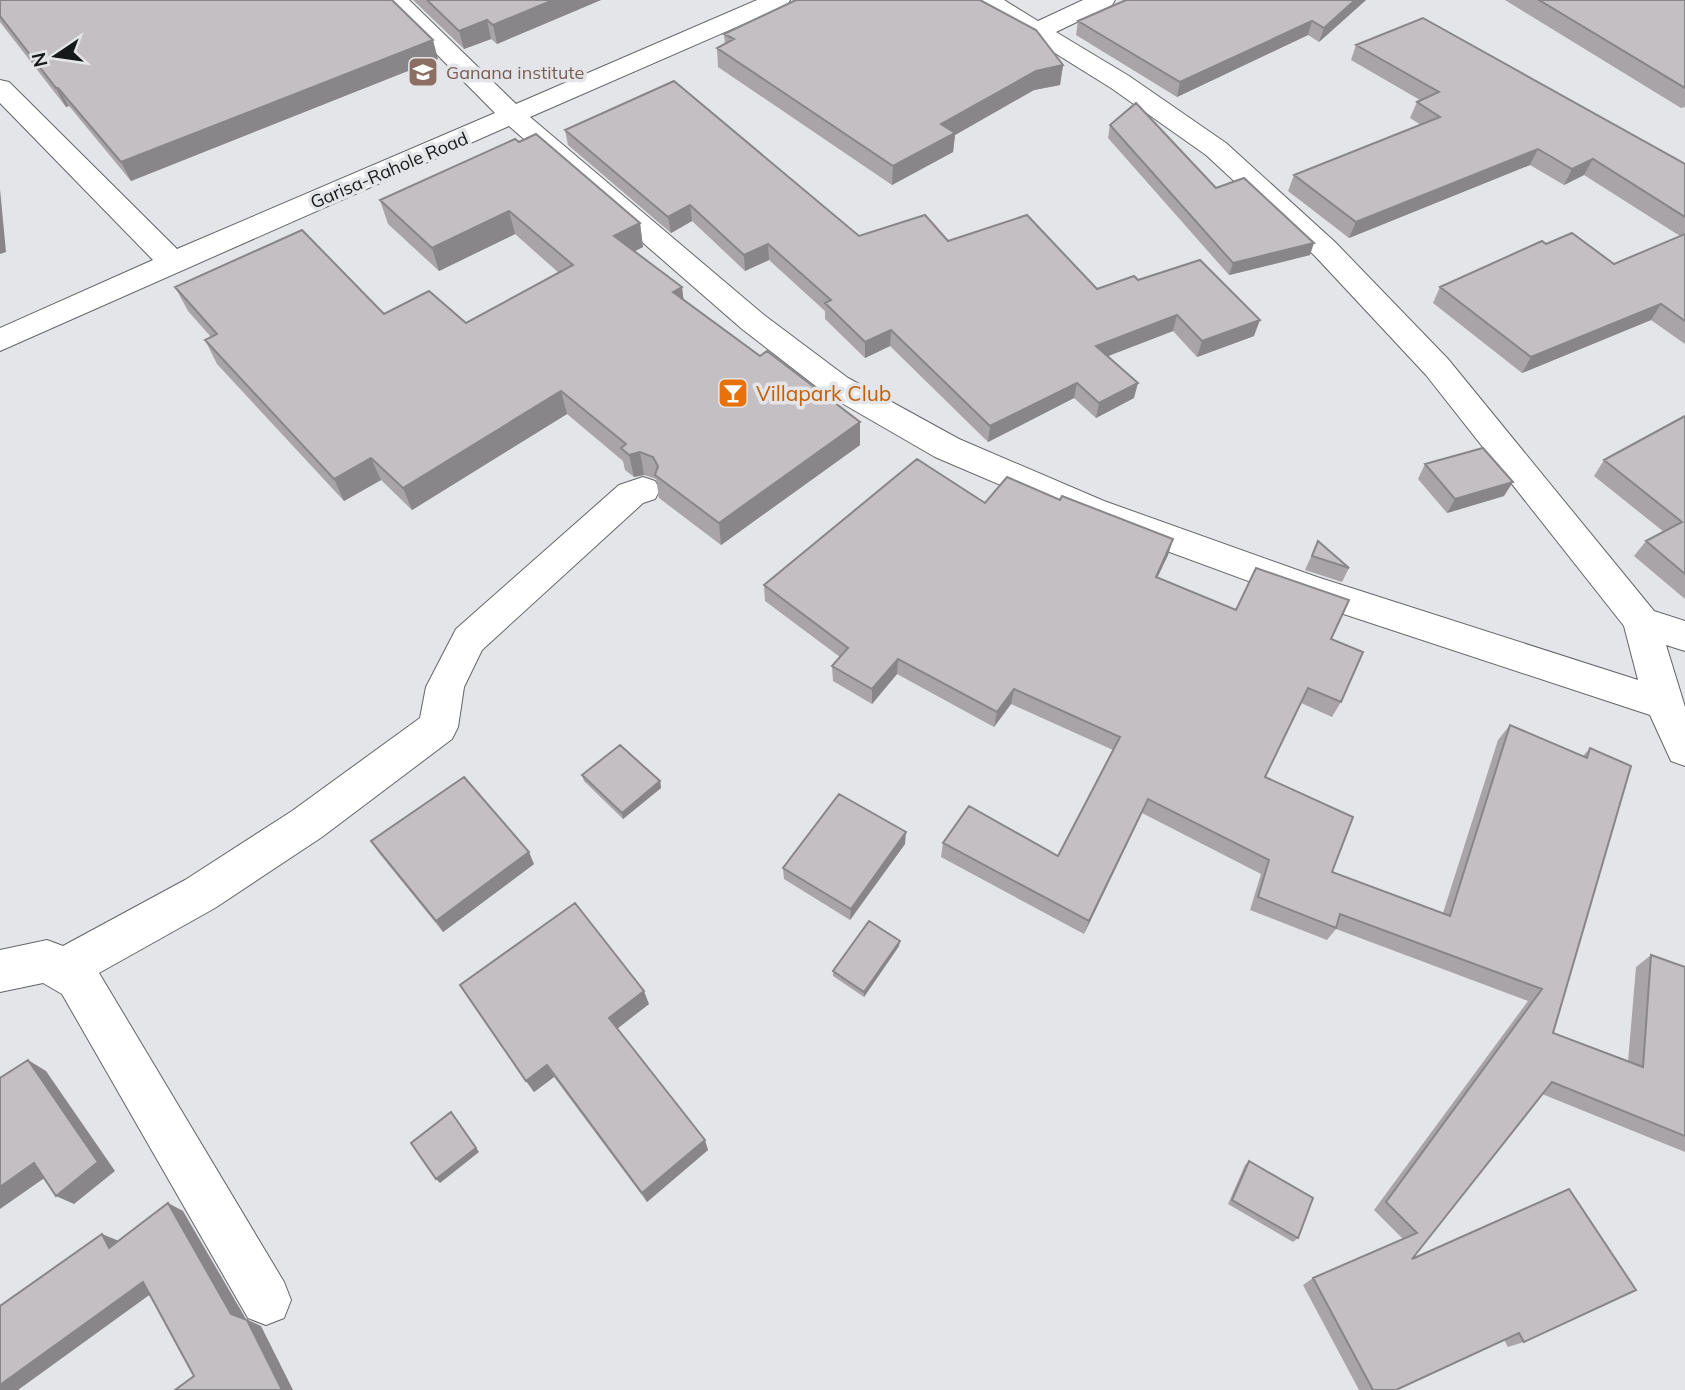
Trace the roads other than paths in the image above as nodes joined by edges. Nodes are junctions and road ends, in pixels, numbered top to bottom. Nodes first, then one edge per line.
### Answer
1 (395, 0) edge
2 (778, 0) edge
3 (987, 0) edge
4 (1103, 0) edge
5 (1037, 31) junction
6 (0, 88) edge
7 (514, 117) junction
8 (172, 261) junction
9 (0, 340) edge
10 (643, 491) dead end
11 (1641, 621) junction
12 (1685, 636) edge
13 (1664, 704) junction
14 (1685, 749) edge
15 (62, 970) junction
16 (0, 971) edge
17 (266, 1300) dead end

1 - 7 street
2 - 7 street, Garisa-Rahole Road
3 - 5 street
4 - 5 street
5 - 11 street
6 - 8 street
7 - 8 street, Garisa-Rahole Road
7 - 13 street
8 - 9 street, Garisa-Rahole Road
10 - 15 street
11 - 12 street
11 - 13 street
13 - 14 street
15 - 16 street
15 - 17 street

